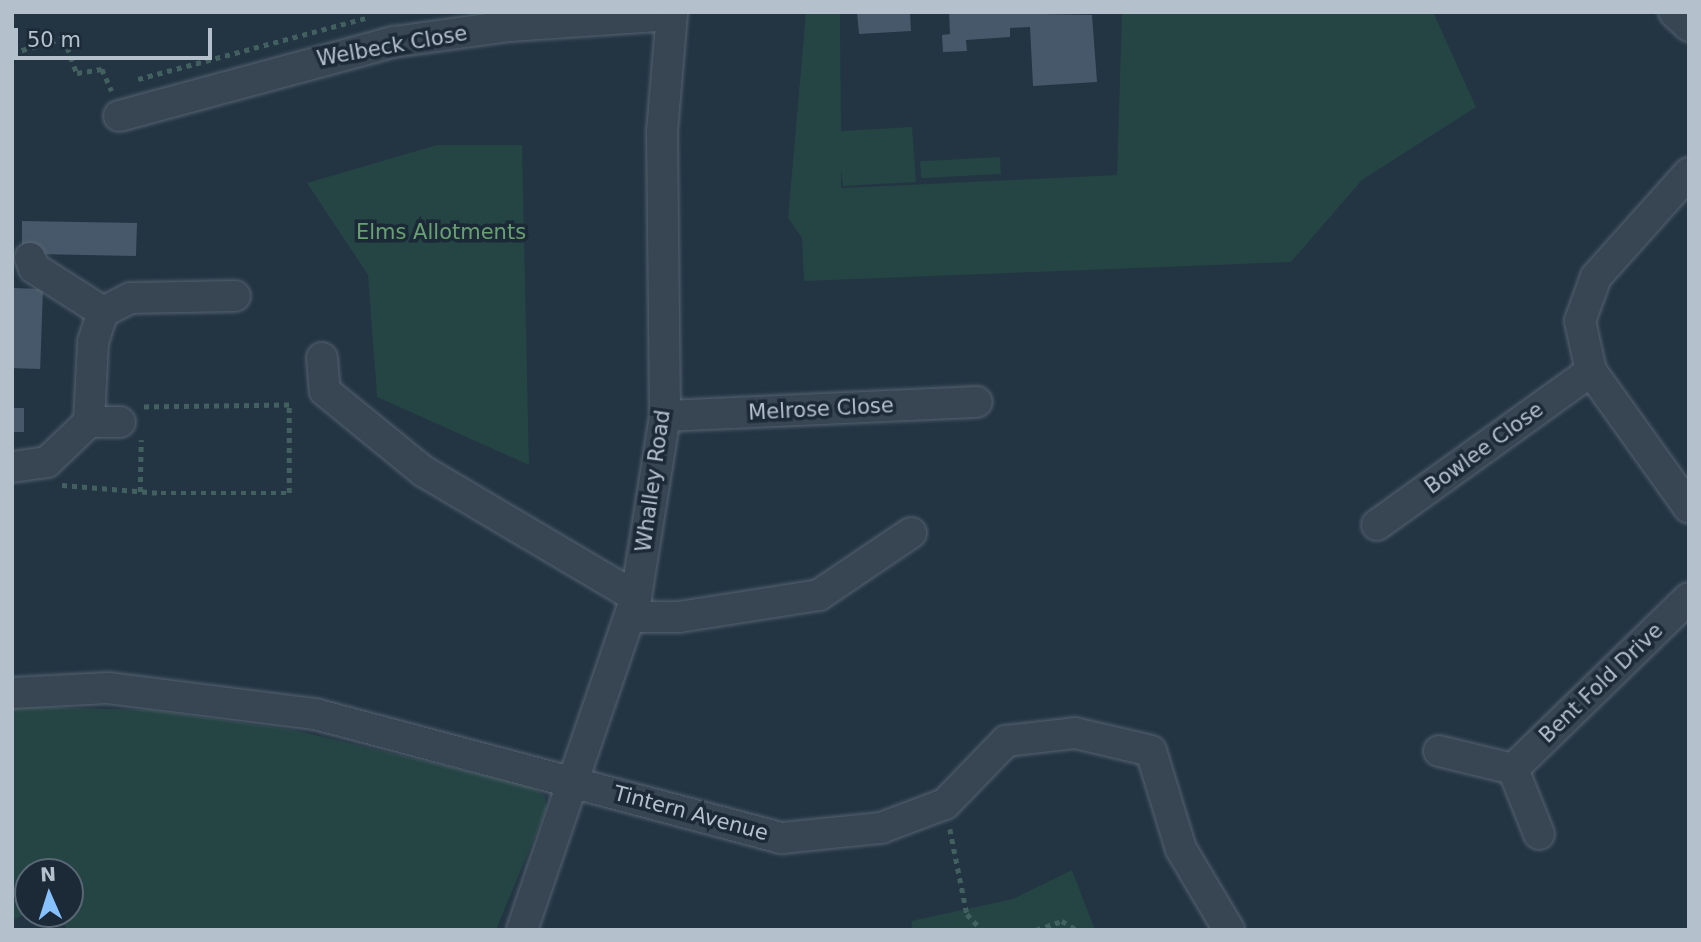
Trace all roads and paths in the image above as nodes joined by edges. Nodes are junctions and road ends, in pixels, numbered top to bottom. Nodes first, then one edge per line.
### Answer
1 (1674, 12) edge
2 (672, 14) edge
3 (377, 16) dead end
4 (1689, 26) edge
5 (12, 53) edge
6 (110, 88) junction
7 (119, 116) joint
8 (1689, 173) edge
9 (30, 258) dead end
10 (235, 296) dead end
11 (103, 312) junction
12 (322, 358) dead end
13 (1591, 370) junction
14 (977, 402) dead end
15 (665, 416) junction
16 (89, 422) junction
17 (134, 424) junction
18 (12, 467) edge
19 (53, 484) dead end
20 (140, 492) junction
21 (1689, 508) edge
22 (1377, 524) dead end
23 (911, 533) dead end
24 (1689, 597) edge
25 (633, 607) junction
26 (12, 693) edge
27 (1438, 751) dead end
28 (1513, 769) junction
29 (574, 782) junction
30 (945, 804) junction
31 (1539, 834) dead end
32 (522, 930) edge
33 (982, 930) edge
34 (1036, 930) edge
35 (1077, 930) edge
36 (1228, 930) edge

1 - 4 street
2 - 7 street, Welbeck Close
2 - 15 street, Whalley Road
3 - 6 path
5 - 6 path
6 - 7 path
8 - 13 street
9 - 11 street
10 - 11 street
11 - 16 street
12 - 25 street
13 - 21 street
13 - 22 street, Bowlee Close
14 - 15 street, Melrose Close
15 - 25 street, Whalley Road
16 - 17 street
16 - 18 street
17 - 20 path
17 - 20 path
19 - 20 path
23 - 25 street
24 - 28 street, Bent Fold Drive
25 - 29 street, Whalley Road
26 - 29 street, Tintern Avenue
27 - 28 street
28 - 31 street
29 - 30 street, Tintern Avenue
29 - 32 street, Whalley Road
30 - 33 path
30 - 36 street, Tintern Avenue
34 - 35 path

